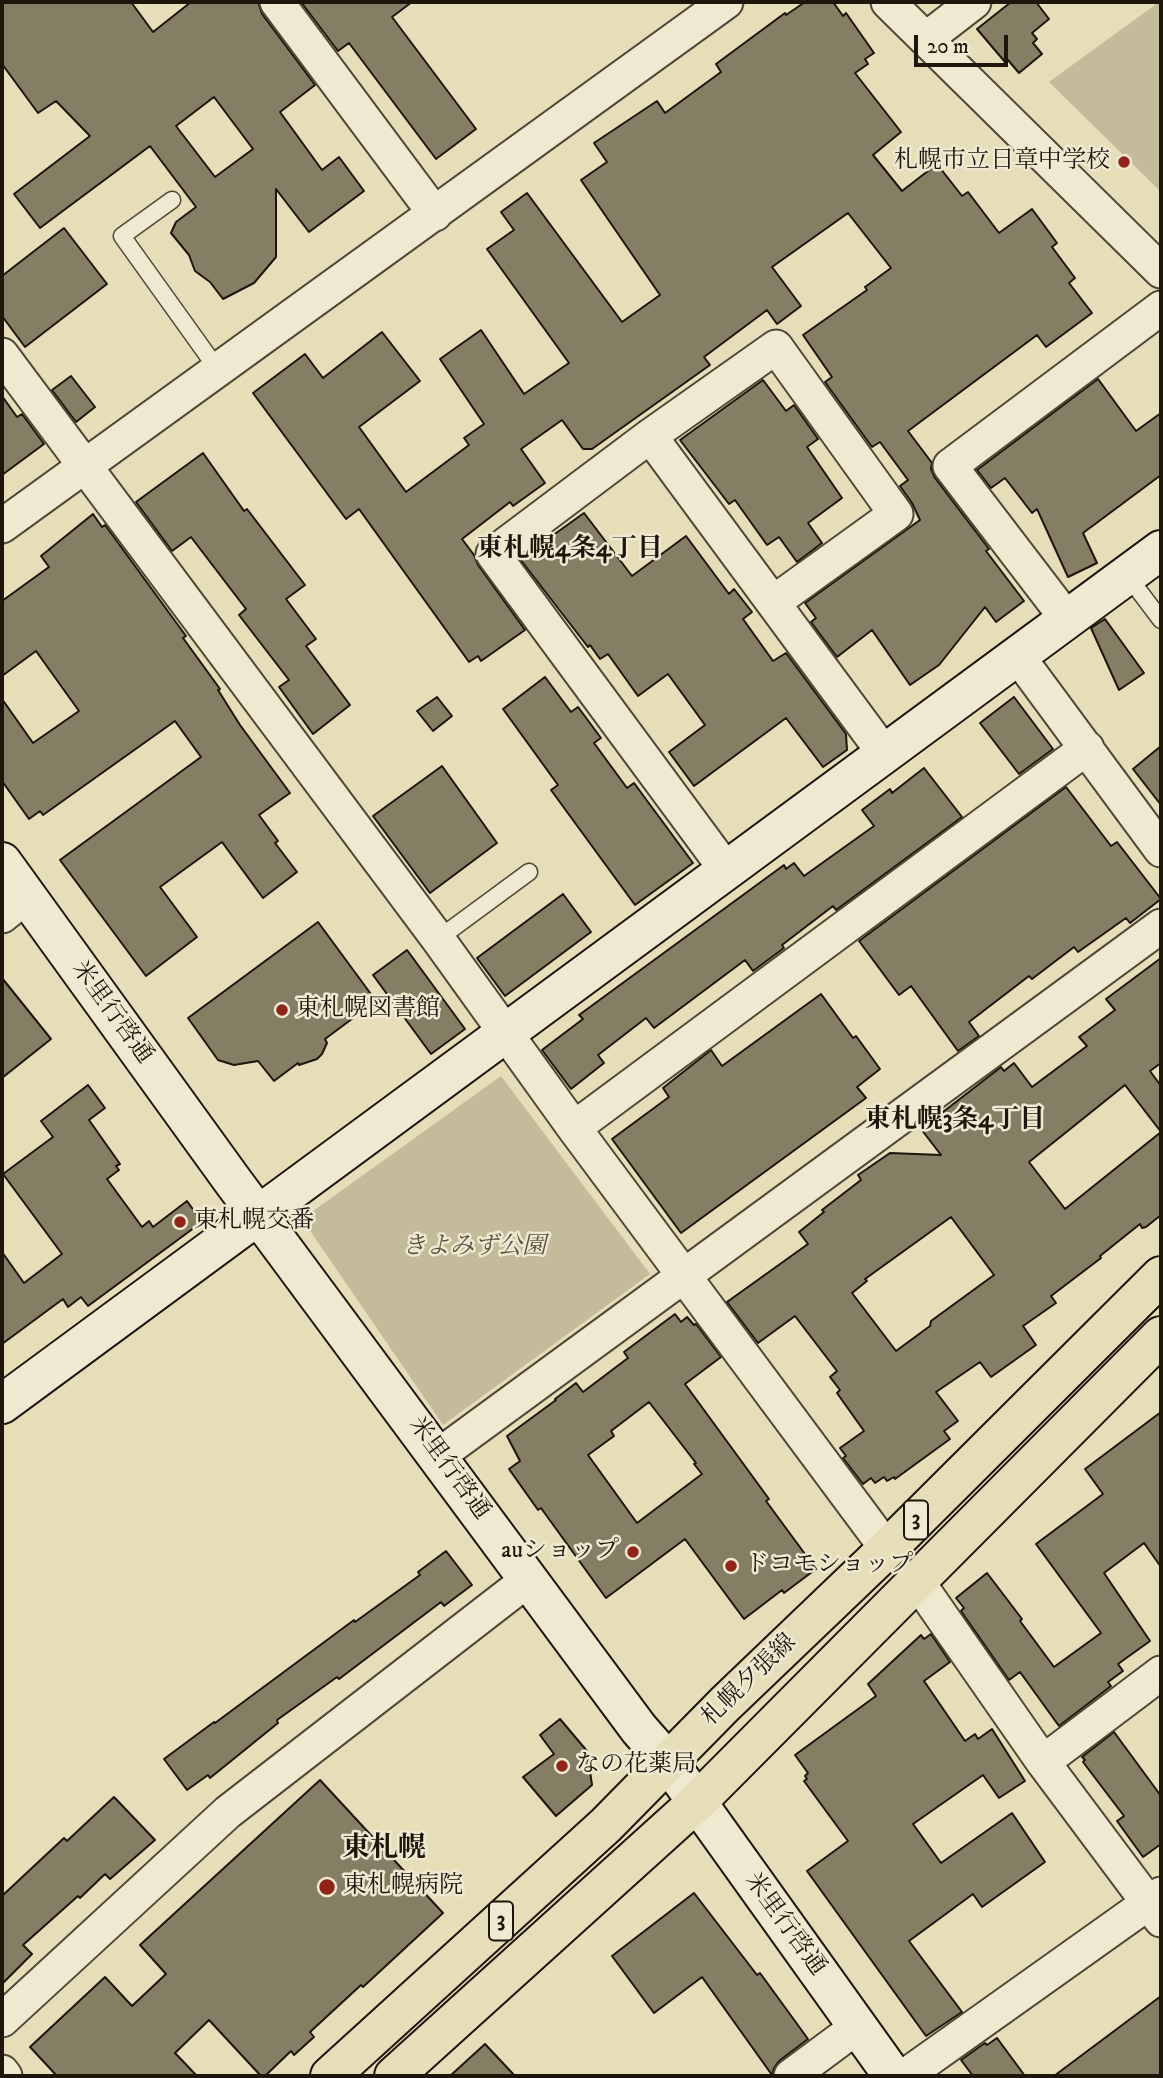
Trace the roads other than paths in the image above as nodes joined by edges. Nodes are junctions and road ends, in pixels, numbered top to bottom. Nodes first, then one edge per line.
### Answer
1 (277, 2) edge
2 (726, 2) edge
3 (888, 2) edge
4 (974, 2) edge
5 (926, 39) junction
6 (172, 200) dead end
7 (435, 214) junction
8 (1161, 271) edge
9 (1161, 308) edge
10 (2, 355) edge
11 (218, 370) junction
12 (650, 436) junction
13 (85, 466) junction
14 (2, 526) edge
15 (1161, 550) edge
16 (1127, 575) junction
17 (774, 601) junction
18 (1067, 619) junction
19 (1161, 620) edge
20 (1017, 655) junction
21 (1087, 748) junction
22 (884, 753) junction
23 (1161, 850) edge
24 (2, 862) edge
25 (727, 871) junction
26 (529, 872) dead end
27 (14, 906) edge
28 (1161, 926) edge
29 (438, 939) junction
30 (505, 1031) junction
31 (574, 1128) junction
32 (260, 1215) junction
33 (684, 1276) junction
34 (1161, 1276) edge
35 (1161, 1336) edge
36 (6, 1392) edge
37 (438, 1456) junction
38 (887, 1549) junction
39 (529, 1579) junction
40 (916, 1581) junction
41 (1161, 1673) edge
42 (1043, 1762) junction
43 (669, 1763) junction
44 (696, 1803) junction
45 (1157, 1906) edge
46 (2, 2020) edge
47 (857, 2027) junction
48 (330, 2076) edge
49 (394, 2076) edge
50 (791, 2076) edge
51 (893, 2076) edge
52 (905, 2076) edge

1 - 7 street
2 - 7 street
3 - 5 street
4 - 5 street
5 - 8 street
6 - 11 lane
7 - 11 street
9 - 18 street
10 - 13 street
11 - 13 street
12 - 17 street
12 - 17 street
12 - 25 street
13 - 14 street
13 - 29 street
15 - 16 street
16 - 18 street
16 - 19 lane
17 - 22 street
18 - 20 street
20 - 21 street
20 - 22 street
21 - 23 street
21 - 31 street
22 - 25 street
24 - 27 street, 米里行啓通
25 - 30 street
26 - 29 lane
27 - 32 street, 米里行啓通
28 - 33 street
29 - 30 street
30 - 31 street
30 - 32 street
31 - 33 street
32 - 36 street
32 - 37 street, 米里行啓通
33 - 37 street
33 - 38 street
34 - 38 main road, 札幌夕張線 / 3
35 - 40 main road, 札幌夕張線 / 3
37 - 39 street, 米里行啓通
38 - 43 main road, 札幌夕張線 / 3
39 - 43 street, 米里行啓通
39 - 46 street
40 - 42 street
40 - 44 main road, 札幌夕張線 / 3
41 - 42 street
42 - 45 street
43 - 44 street, 米里行啓通
43 - 48 main road, 札幌夕張線 / 3
44 - 47 street, 米里行啓通
44 - 49 main road, 札幌夕張線 / 3
45 - 52 street
47 - 50 street
47 - 51 street, 米里行啓通

